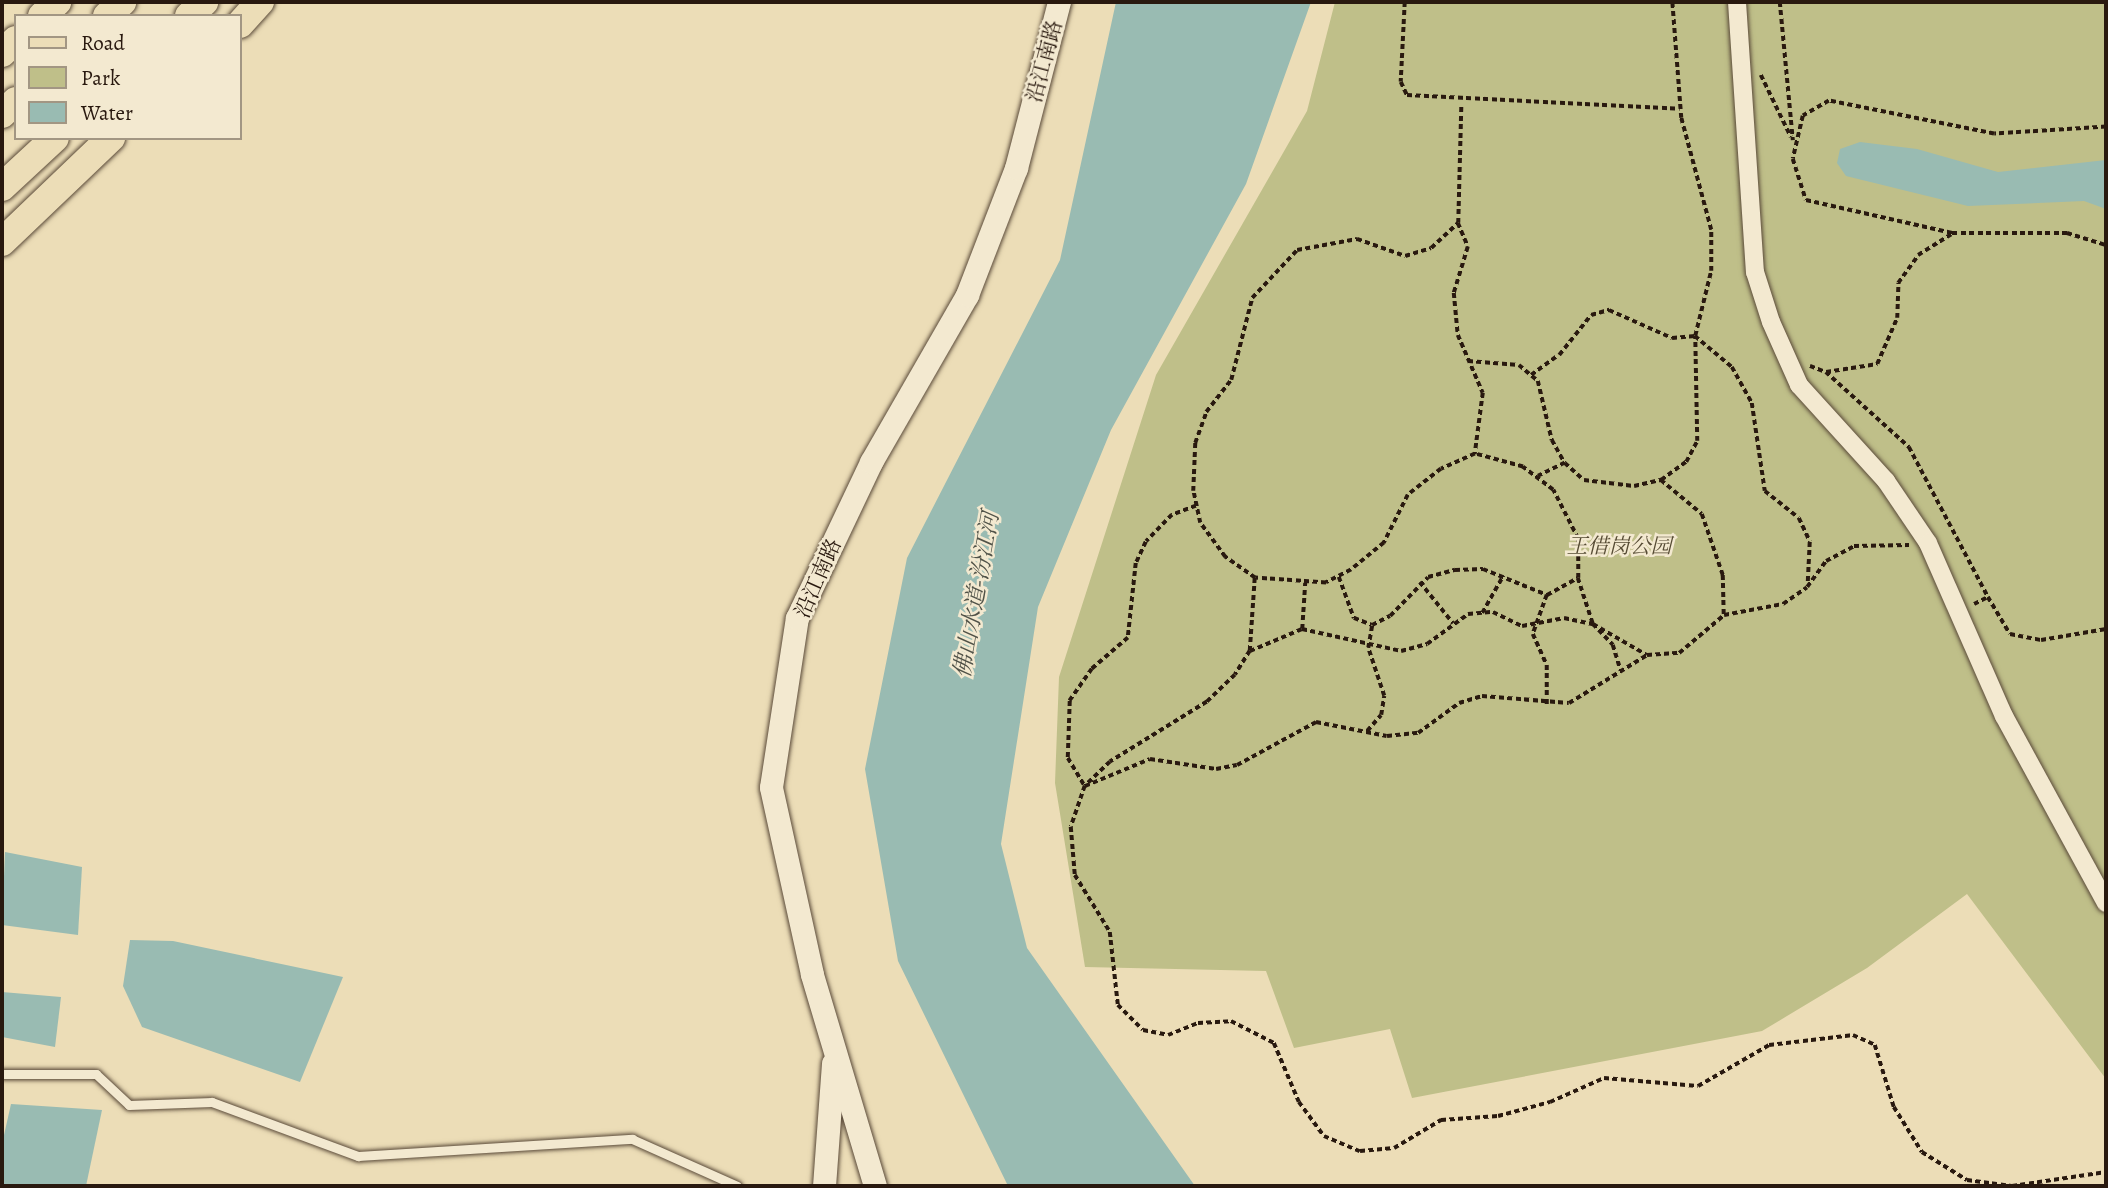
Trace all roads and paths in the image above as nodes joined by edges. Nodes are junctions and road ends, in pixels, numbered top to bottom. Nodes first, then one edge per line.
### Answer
1 (57, 2) edge
2 (204, 2) edge
3 (260, 2) edge
4 (1059, 2) edge
5 (1405, 2) edge
6 (1672, 2) edge
7 (1738, 2) edge
8 (1780, 2) edge
9 (44, 14) edge
10 (191, 14) edge
11 (242, 22) edge
12 (1744, 48) junction
13 (1461, 105) dead end
14 (1680, 109) junction
15 (2106, 127) edge
16 (53, 140) edge
17 (109, 140) edge
18 (1793, 142) junction
19 (2, 187) edge
20 (1458, 223) junction
21 (1952, 233) junction
22 (2, 242) edge
23 (2106, 245) edge
24 (1695, 336) junction
25 (1788, 356) junction
26 (1468, 361) junction
27 (1826, 372) junction
28 (1531, 375) junction
29 (1475, 454) junction
30 (1565, 463) junction
31 (1538, 476) junction
32 (1661, 480) junction
33 (1196, 506) junction
34 (1933, 555) junction
35 (1503, 575) junction
36 (1339, 577) junction
37 (1255, 578) junction
38 (1578, 578) junction
39 (1420, 582) junction
40 (1305, 583) junction
41 (1807, 587) junction
42 (1547, 595) junction
43 (1988, 597) junction
44 (1959, 612) junction
45 (1482, 613) junction
46 (1724, 615) junction
47 (1542, 620) junction
48 (1453, 623) junction
49 (1593, 624) junction
50 (1372, 625) junction
51 (1302, 629) junction
52 (2106, 629) edge
53 (1368, 648) junction
54 (1250, 652) junction
55 (1647, 655) junction
56 (1621, 671) junction
57 (1547, 705) junction
58 (1367, 731) junction
59 (1085, 786) junction
60 (2106, 903) edge
61 (834, 1050) junction
62 (2, 1073) edge
63 (2106, 1171) edge
64 (737, 1186) edge
65 (824, 1186) edge
66 (875, 1186) edge

1 - 9 main road
2 - 10 main road
3 - 11 main road
4 - 61 street, 沿江南路
5 - 14 path
6 - 14 path
7 - 12 street
8 - 18 path
12 - 18 path
12 - 25 street
13 - 20 path
14 - 24 path
15 - 18 path
16 - 19 main road
17 - 22 main road
18 - 21 path
20 - 26 path
20 - 33 path
21 - 23 path
21 - 27 path
24 - 28 path
24 - 32 path
24 - 41 path
25 - 27 path
25 - 34 street
26 - 28 path
26 - 29 path
27 - 43 path
28 - 30 path
29 - 31 path
29 - 36 path
30 - 31 path
30 - 32 path
31 - 38 path
32 - 46 path
33 - 37 path
33 - 59 path
34 - 41 path
34 - 44 street
35 - 39 path
35 - 42 path
35 - 45 path
36 - 40 path
36 - 50 path
37 - 40 path
37 - 54 path
38 - 42 path
38 - 49 path
39 - 48 path
39 - 50 path
40 - 51 path
41 - 46 path
42 - 47 path
43 - 44 path
43 - 52 path
44 - 60 street
45 - 47 path
45 - 48 path
46 - 55 path
47 - 49 path
47 - 57 path
48 - 53 path
49 - 55 path
49 - 56 path
50 - 53 path
51 - 53 path
51 - 54 path
53 - 58 path
54 - 59 path
55 - 56 path
56 - 57 path
57 - 58 path
58 - 59 path
59 - 63 path
61 - 65 street
61 - 66 street, 沿江南路
62 - 64 lane

